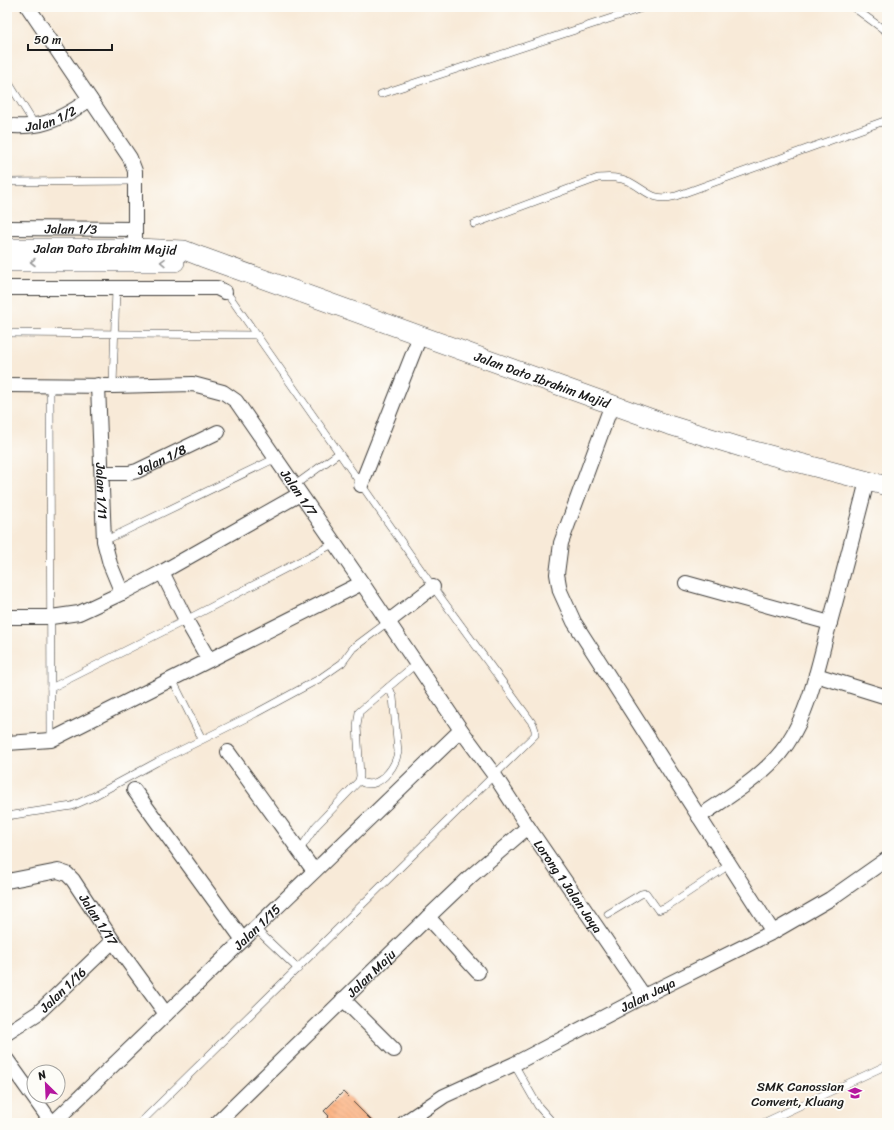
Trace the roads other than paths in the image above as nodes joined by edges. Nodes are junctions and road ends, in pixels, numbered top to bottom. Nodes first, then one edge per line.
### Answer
1 (28, 7) edge
2 (645, 7) edge
3 (854, 7) edge
4 (887, 32) edge
5 (7, 81) edge
6 (381, 94) dead end
7 (90, 98) junction
8 (887, 120) edge
9 (35, 125) junction
10 (7, 126) edge
11 (135, 181) junction
12 (7, 182) edge
13 (474, 224) dead end
14 (7, 228) edge
15 (135, 229) junction
16 (7, 248) edge
17 (135, 248) junction
18 (202, 258) junction
19 (7, 262) edge
20 (7, 288) edge
21 (116, 288) junction
22 (225, 292) joint
23 (7, 333) edge
24 (115, 334) junction
25 (257, 335) junction
26 (420, 336) junction
27 (7, 385) edge
28 (50, 385) junction
29 (98, 385) junction
30 (113, 386) junction
31 (612, 404) junction
32 (218, 432) dead end
33 (340, 453) junction
34 (276, 458) junction
35 (102, 473) junction
36 (867, 481) junction
37 (361, 485) junction
38 (887, 486) edge
39 (297, 490) junction
40 (104, 541) junction
41 (335, 544) junction
42 (162, 572) junction
43 (362, 583) junction
44 (686, 583) dead end
45 (433, 587) junction
46 (122, 593) junction
47 (7, 617) edge
48 (51, 617) junction
49 (186, 620) junction
50 (389, 621) junction
51 (830, 623) junction
52 (208, 660) junction
53 (417, 663) junction
54 (816, 675) junction
55 (172, 679) junction
56 (388, 687) junction
57 (51, 688) junction
58 (887, 697) edge
59 (461, 730) junction
60 (202, 739) junction
61 (51, 740) junction
62 (7, 743) edge
63 (228, 752) dead end
64 (495, 776) junction
65 (359, 781) junction
66 (134, 790) dead end
67 (7, 816) edge
68 (699, 817) junction
69 (528, 827) junction
70 (299, 851) junction
71 (887, 859) edge
72 (729, 865) junction
73 (314, 871) junction
74 (7, 880) edge
75 (608, 914) dead end
76 (428, 917) junction
77 (255, 928) junction
78 (773, 932) junction
79 (113, 940) junction
80 (243, 940) junction
81 (298, 969) junction
82 (478, 972) dead end
83 (644, 996) junction
84 (343, 1000) junction
85 (166, 1014) junction
86 (7, 1033) edge
87 (394, 1050) dead end
88 (7, 1060) edge
89 (514, 1064) junction
90 (887, 1065) edge
91 (53, 1123) edge
92 (140, 1123) edge
93 (217, 1123) edge
94 (404, 1123) edge
95 (553, 1123) edge
96 (763, 1123) edge

1 - 7 street
2 - 6 lane
3 - 4 lane
5 - 9 lane
7 - 9 street, Jalan 1/2
7 - 11 street
8 - 13 lane
9 - 10 street, Jalan 1/2
11 - 12 lane
11 - 15 street
14 - 15 street, Jalan 1/3
15 - 17 street
16 - 17 street, Jalan Dato Ibrahim Majid
17 - 18 street, Jalan Dato Ibrahim Majid
18 -> 19 street, Jalan Dato Ibrahim Majid
18 - 26 street, Jalan Dato Ibrahim Majid
20 - 21 street
21 - 22 street
21 - 24 lane
22 - 25 lane
23 - 24 lane
24 - 25 lane
24 - 30 lane
25 - 33 lane
26 - 31 street, Jalan Dato Ibrahim Majid
26 - 37 street
27 - 28 street, Jalan 1/7
28 - 29 street, Jalan 1/7
28 - 48 lane
29 - 30 street, Jalan 1/7
29 - 35 street, Jalan 1/11
30 - 34 street, Jalan 1/7
31 - 36 street, Jalan Dato Ibrahim Majid
31 - 68 street
32 - 35 street, Jalan 1/8
33 - 37 lane
33 - 39 lane
34 - 39 street, Jalan 1/7
34 - 40 lane
35 - 40 street, Jalan 1/11
36 - 38 street, Jalan Dato Ibrahim Majid
36 - 51 street
37 - 45 lane
39 - 41 street, Jalan 1/7
39 - 42 street
40 - 46 street, Jalan 1/11
41 - 43 street, Jalan 1/7
41 - 49 lane
42 - 46 street
42 - 49 street
43 - 50 street, Jalan 1/7
43 - 52 street
44 - 51 street
45 - 50 street
45 - 64 lane
46 - 48 street
47 - 48 street
48 - 57 lane
49 - 52 street
49 - 57 lane
50 - 53 street, Jalan 1/7
50 - 60 lane
51 - 54 street
52 - 55 street
53 - 56 lane
53 - 59 street, Jalan 1/7
54 - 58 street
54 - 68 street
55 - 60 lane
55 - 61 street
56 - 65 lane
56 - 65 lane
57 - 61 lane
59 - 64 street, Jalan 1/7
59 - 73 street, Jalan 1/15
60 - 67 lane
61 - 62 street
63 - 70 street
64 - 69 street, Lorong 1 Jalan Jaya
64 - 81 lane
65 - 70 lane
66 - 80 street
68 - 72 street
69 - 76 street, Jalan Maju
69 - 83 street, Lorong 1 Jalan Jaya
70 - 73 street
71 - 78 street, Jalan Jaya
72 - 75 lane
72 - 78 street
73 - 77 street, Jalan 1/15
74 - 79 street, Jalan 1/17
76 - 82 street
76 - 84 street, Jalan Maju
77 - 80 street, Jalan 1/15
77 - 81 lane
78 - 83 street, Jalan Jaya
79 - 85 street, Jalan 1/17
79 - 86 street, Jalan 1/16
80 - 85 street, Jalan 1/15
81 - 92 lane
83 - 89 street, Jalan Jaya
84 - 87 street
84 - 93 street, Jalan Maju
85 - 91 street, Jalan 1/15
88 - 91 street
89 - 94 street, Jalan Jaya
89 - 95 lane
90 - 96 lane

